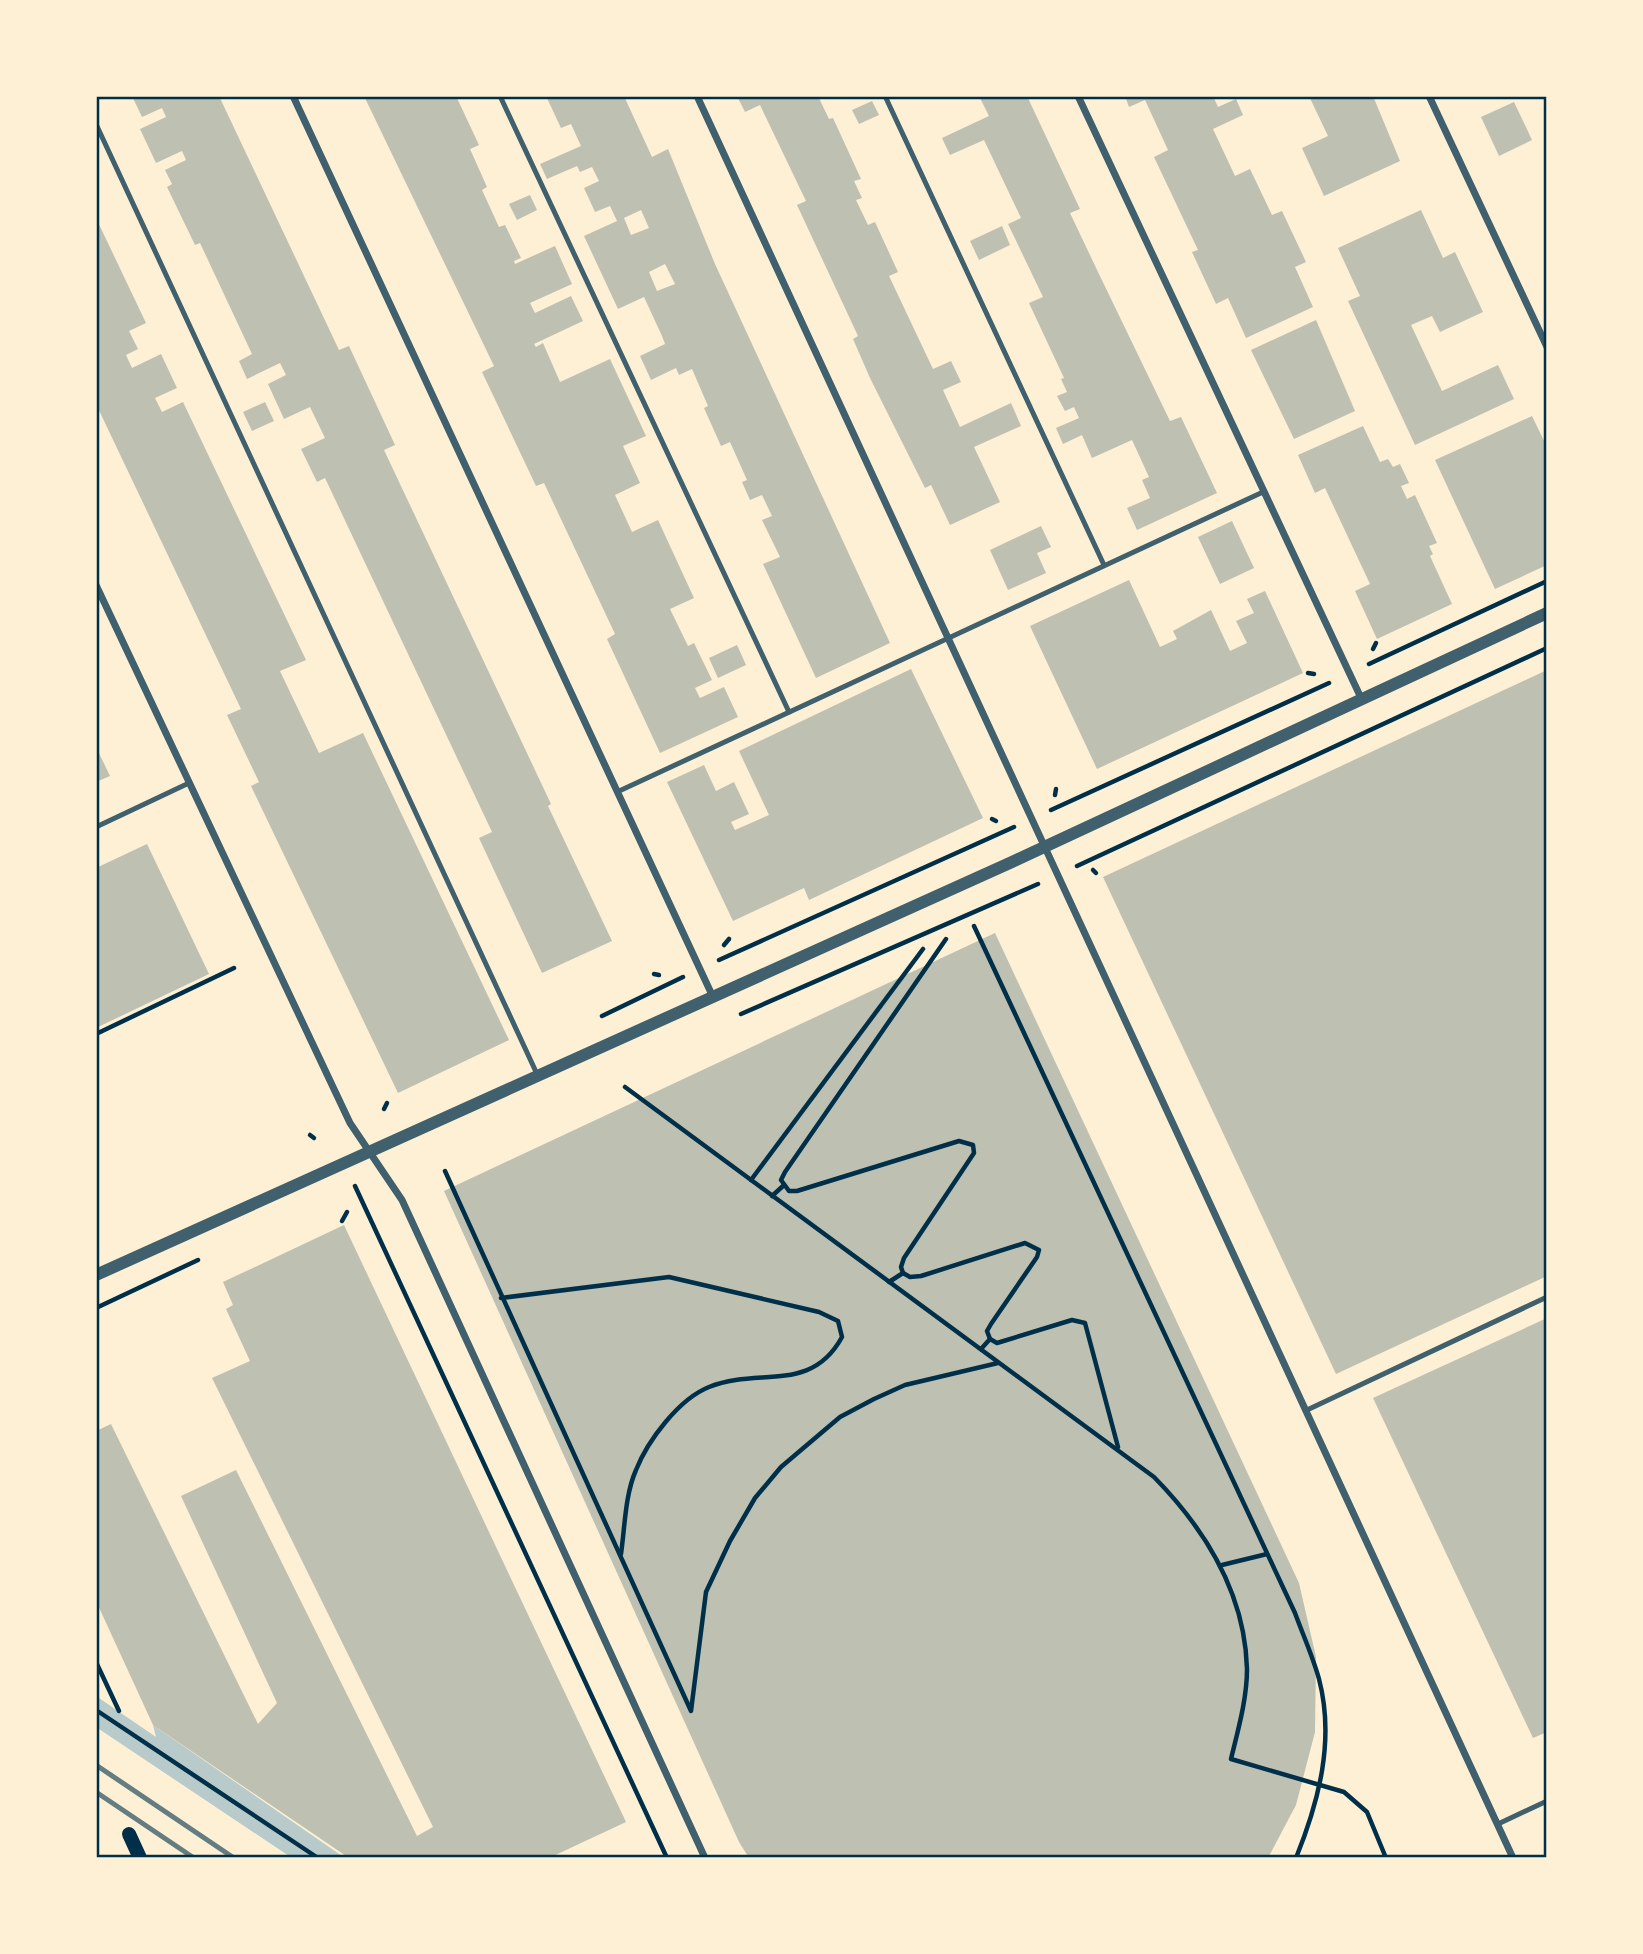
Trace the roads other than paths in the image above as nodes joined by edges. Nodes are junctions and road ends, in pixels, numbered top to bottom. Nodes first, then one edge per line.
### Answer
1 (293, 96) edge
2 (500, 96) edge
3 (698, 96) edge
4 (885, 96) edge
5 (1078, 96) edge
6 (1429, 96) edge
7 (96, 124) edge
8 (1547, 347) edge
9 (1263, 492) junction
10 (1104, 565) junction
11 (96, 585) edge
12 (1547, 614) edge
13 (950, 637) junction
14 (1362, 700) junction
15 (789, 712) junction
16 (189, 783) junction
17 (617, 792) junction
18 (96, 827) edge
19 (1045, 848) junction
20 (713, 997) junction
21 (538, 1076) junction
22 (369, 1152) junction
23 (96, 1275) edge
24 (1547, 1297) edge
25 (1307, 1409) junction
26 (1547, 1801) edge
27 (1498, 1824) junction
28 (129, 1834) dead end
29 (140, 1858) edge
30 (705, 1858) edge
31 (1513, 1858) edge

1 - 17 street
2 - 15 lane
3 - 13 street
4 - 10 lane
5 - 9 street
6 - 8 street
7 - 21 lane
9 - 10 lane
9 - 14 street
10 - 13 lane
11 - 16 street
12 - 14 street
13 - 15 lane
13 - 19 street
14 - 19 street
15 - 17 lane
16 - 18 lane
16 - 22 street
17 - 20 street
19 - 20 street
19 - 25 street
20 - 21 street
21 - 22 street
22 - 23 street
22 - 30 street
24 - 25 lane
25 - 27 street
26 - 27 lane
27 - 31 street
28 - 29 main road

